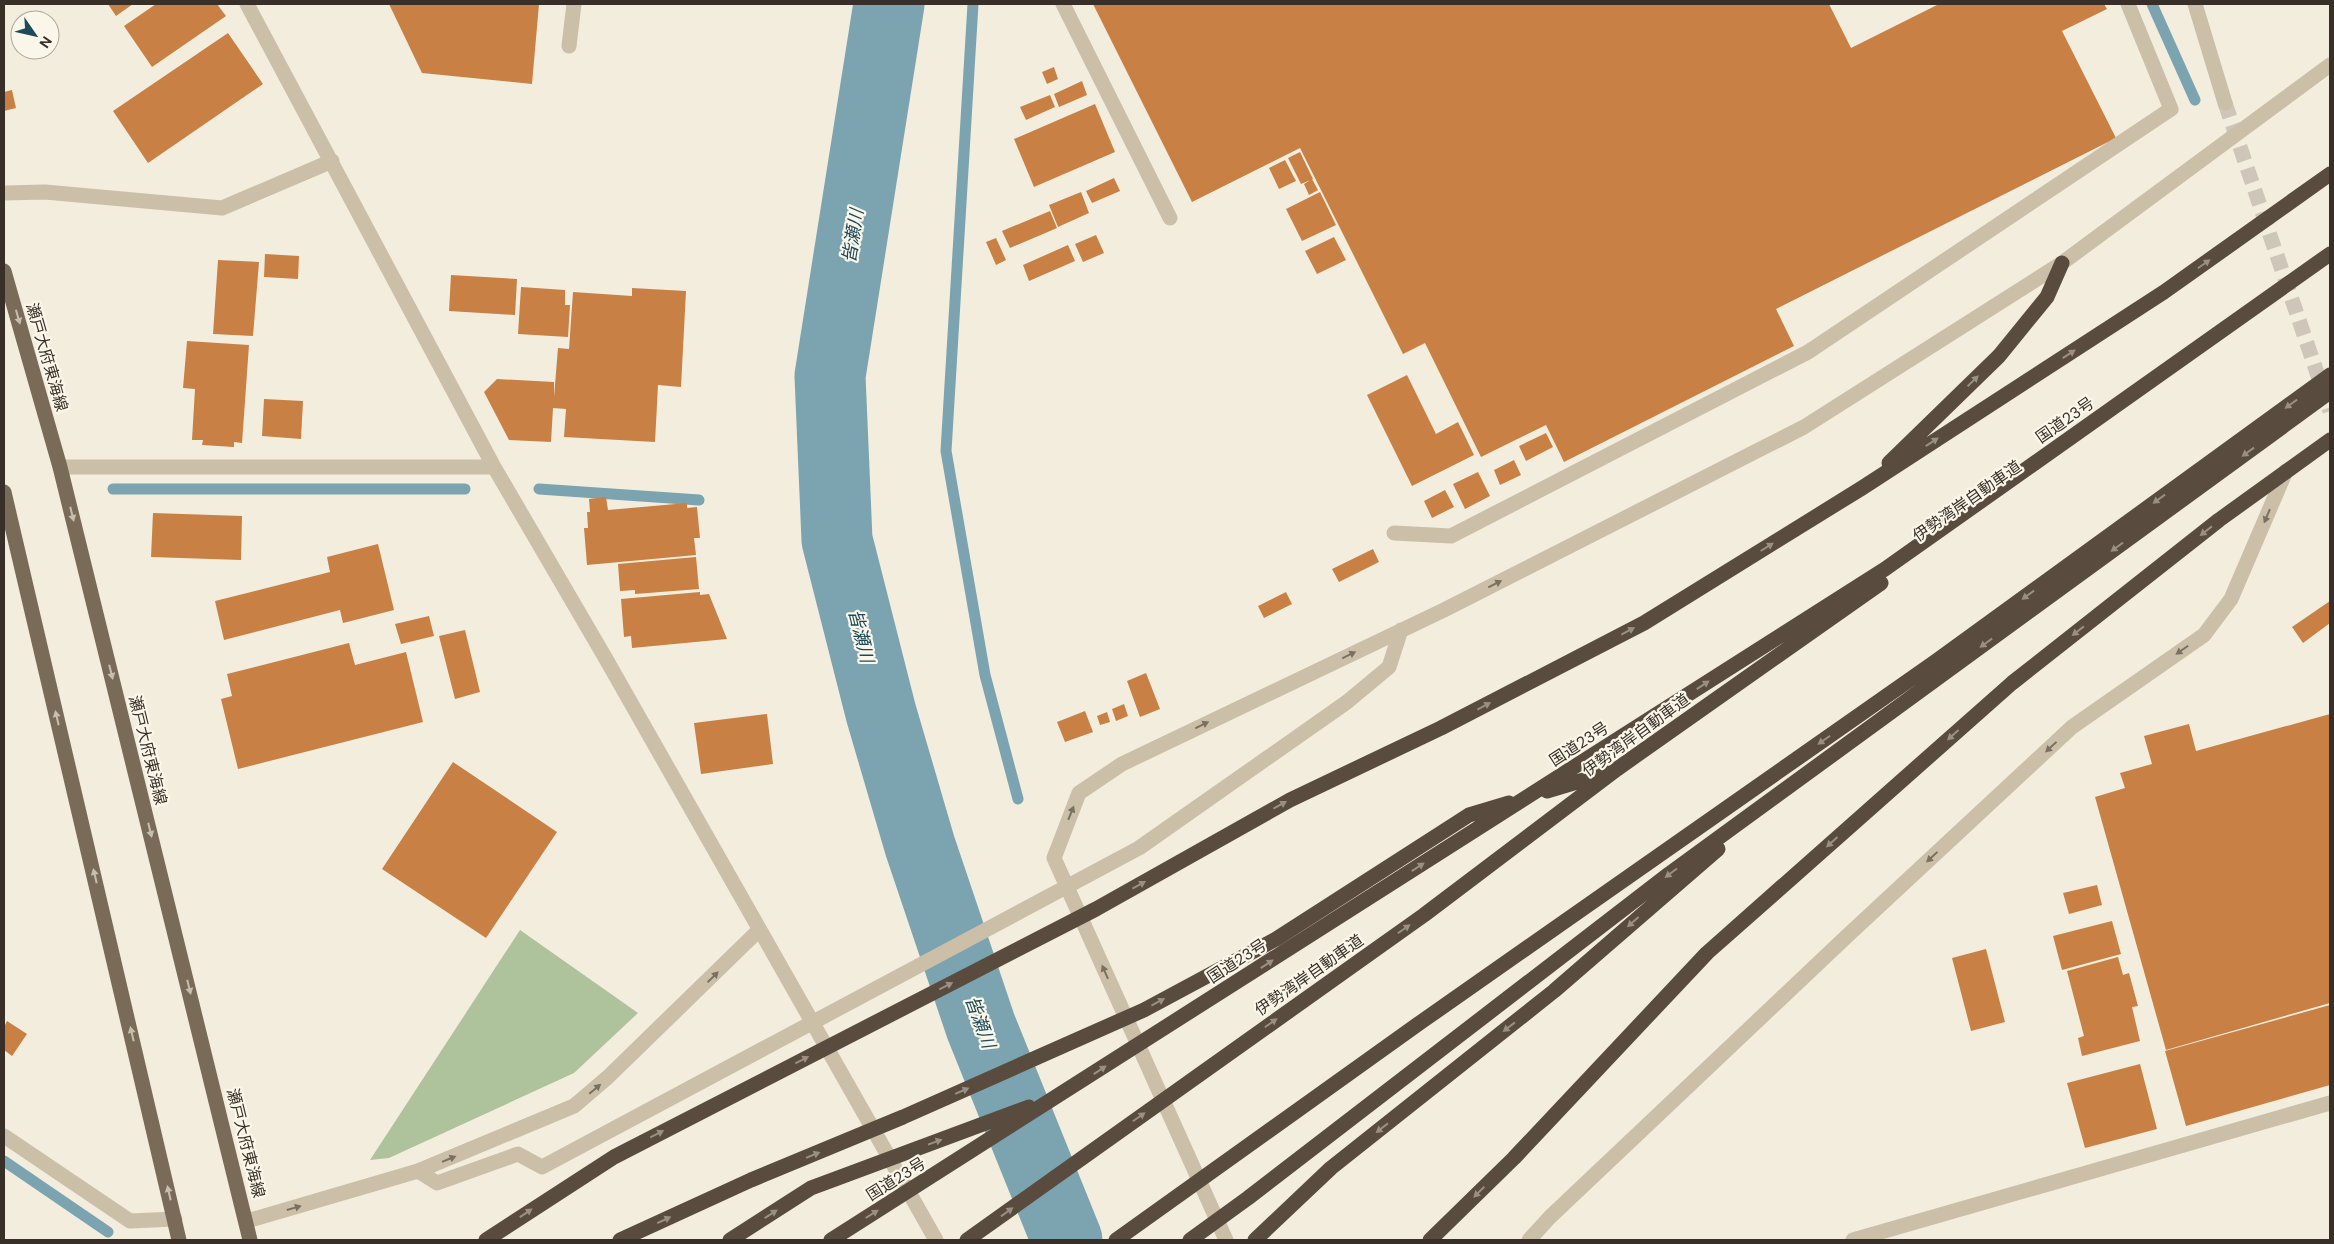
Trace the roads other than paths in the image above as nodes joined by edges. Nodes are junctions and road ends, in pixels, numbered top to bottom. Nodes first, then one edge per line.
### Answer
1 (248, 4) edge
2 (574, 4) edge
3 (1063, 4) edge
4 (2128, 4) edge
5 (2195, 4) edge
6 (569, 46) dead end
7 (2330, 65) edge
8 (2225, 103) tunnel mouth
9 (332, 161) junction
10 (2330, 174) edge
11 (4, 193) edge
12 (1170, 218) dead end
13 (2330, 254) edge
14 (2062, 263) junction
15 (2330, 265) edge
16 (4, 271) edge
17 (2330, 376) edge
18 (2330, 392) edge
19 (2330, 440) edge
20 (60, 467) junction
21 (494, 467) junction
22 (2286, 471) junction
23 (1862, 488) junction
24 (4, 492) edge
25 (1394, 533) dead end
26 (1401, 630) junction
27 (1935, 662) junction
28 (1617, 769) junction
29 (759, 930) junction
30 (1059, 1096) junction
31 (2330, 1103) edge
32 (4, 1136) edge
33 (418, 1171) junction
34 (175, 1218) junction
35 (247, 1221) junction
36 (179, 1240) edge
37 (250, 1240) edge
38 (486, 1240) edge
39 (620, 1240) edge
40 (730, 1240) edge
41 (831, 1240) edge
42 (936, 1240) edge
43 (967, 1240) edge
44 (1116, 1240) edge
45 (1190, 1240) edge
46 (1226, 1240) edge
47 (1255, 1240) edge
48 (1430, 1240) edge
49 (1529, 1240) edge
50 (1853, 1240) edge

1 - 9 street
2 - 6 street
3 - 12 street
4 - 25 street
5 - 8 street
7 - 14 street
9 - 11 street
9 - 21 street
23 -> 10 highway
30 -> 13 highway, 国道23号
23 -> 14 highway
26 -> 14 street
15 - 28 highway, 伊勢湾岸自動車道
16 -> 20 main road, 瀬戸大府東海線
17 -> 27 highway
18 -> 45 highway
19 - 22 highway
20 - 21 street
20 -> 35 main road, 瀬戸大府東海線
21 - 29 street
22 -> 48 highway
22 -> 49 street
38 -> 23 highway
34 -> 24 main road
26 - 33 street
46 -> 26 street
27 -> 44 highway
27 -> 47 highway
39 -> 28 highway
43 -> 28 highway, 伊勢湾岸自動車道
33 -> 29 street
29 - 42 street
40 -> 30 highway
41 -> 30 highway, 国道23号
31 - 50 street
32 - 34 street
35 -> 33 street
34 - 36 main road
35 - 37 main road, 瀬戸大府東海線

